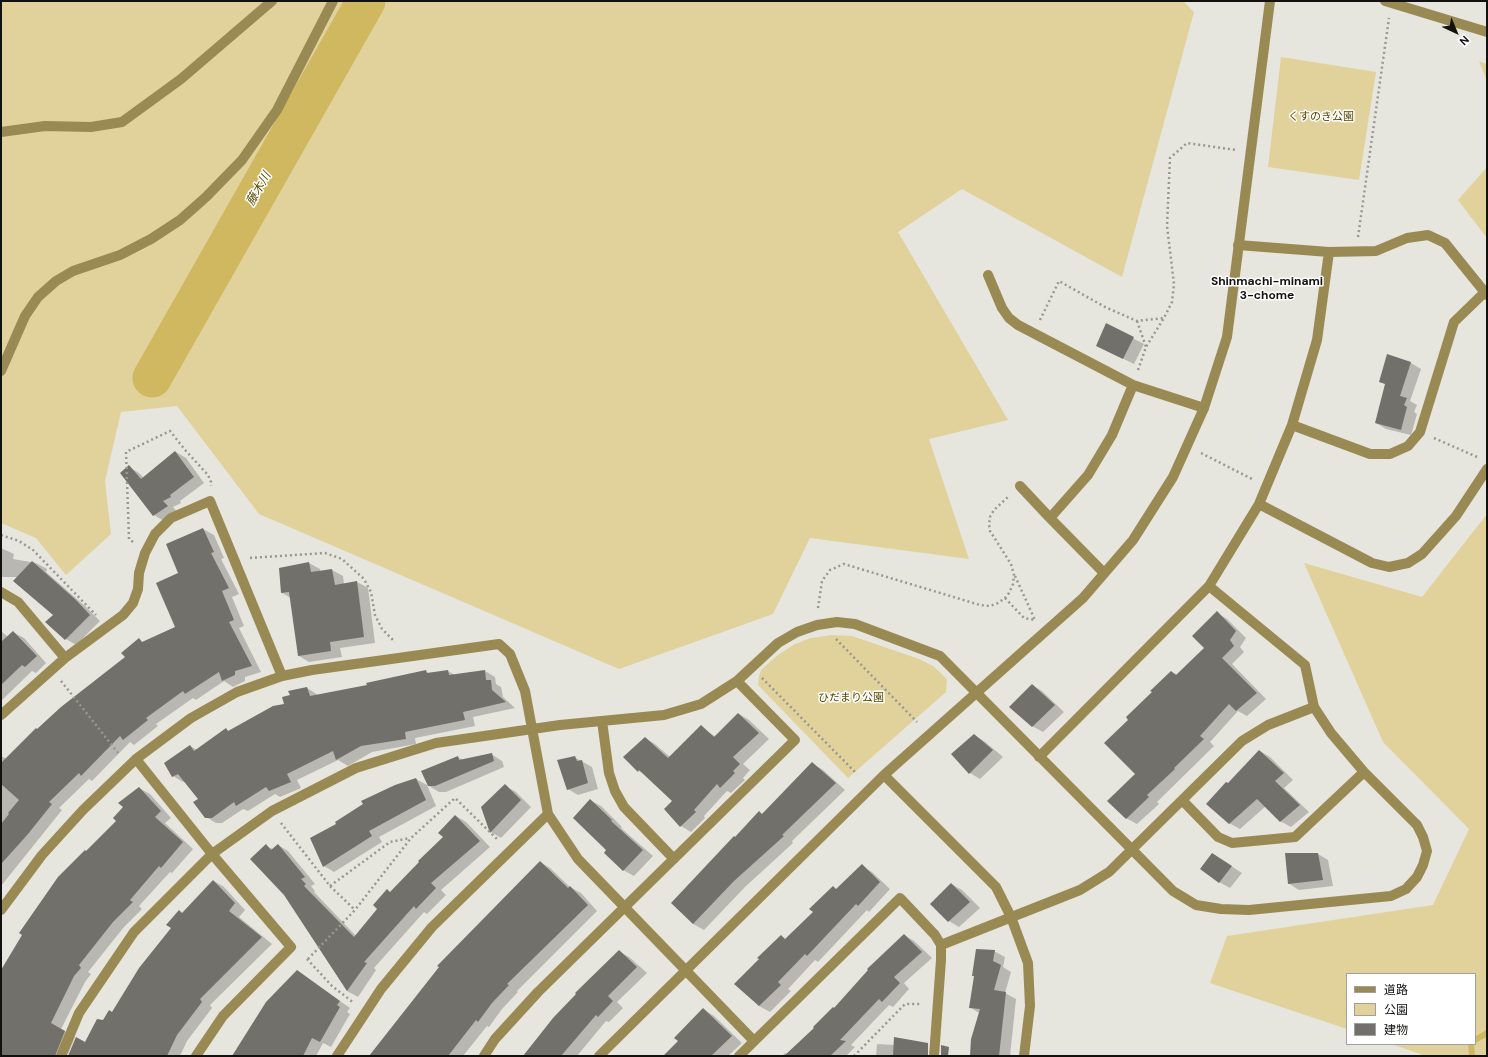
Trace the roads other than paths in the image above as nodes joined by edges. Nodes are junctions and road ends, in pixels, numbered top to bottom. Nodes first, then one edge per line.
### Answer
1 (272, 1) edge
2 (333, 1) edge
3 (1270, 1) edge
4 (1385, 1) edge
5 (1487, 32) edge
6 (1, 132) edge
7 (1238, 245) junction
8 (1329, 252) junction
9 (988, 275) dead end
10 (1486, 294) edge
11 (1, 371) edge
12 (1133, 385) junction
13 (1204, 408) junction
14 (1292, 425) junction
15 (1487, 468) edge
16 (1020, 486) road end
17 (1259, 504) junction
18 (1050, 518) junction
19 (1104, 573) junction
20 (1209, 586) junction
21 (1, 592) edge
22 (65, 658) junction
23 (282, 676) junction
24 (737, 681) junction
25 (977, 692) junction
26 (1314, 707) junction
27 (1, 715) edge
28 (602, 721) junction
29 (532, 728) junction
30 (1039, 757) junction
31 (133, 763) junction
32 (1364, 772) junction
33 (884, 775) junction
34 (1182, 800) junction
35 (548, 814) junction
36 (1131, 850) junction
37 (212, 854) junction
38 (674, 859) junction
39 (625, 907) junction
40 (1, 910) edge
41 (1011, 917) junction
42 (941, 945) junction
43 (685, 971) junction
44 (754, 1041) junction
45 (61, 1056) edge
46 (196, 1056) edge
47 (337, 1056) edge
48 (484, 1056) edge
49 (599, 1056) edge
50 (739, 1056) edge
51 (934, 1056) edge
52 (1024, 1056) edge

1 - 6 street
2 - 11 street
3 - 7 street
4 - 5 street
7 - 8 street
7 - 13 street
8 - 10 street
8 - 14 street
9 - 12 street
10 - 14 street
12 - 13 street
12 - 18 street
13 - 19 street
14 - 17 street
15 - 17 street
16 - 18 street
17 - 20 street
18 - 19 street
19 - 25 street
20 - 26 street
20 - 30 street
21 - 22 street
22 - 23 street
22 - 27 street
23 - 29 street
23 - 31 street
24 - 25 street
24 - 28 street
24 - 38 street
25 - 30 street
25 - 33 street
26 - 32 street
26 - 34 street
28 - 29 street
28 - 38 street
29 - 35 street
29 - 37 street
30 - 36 street
31 - 37 street
31 - 40 street
32 - 34 street
32 - 36 street
33 - 41 street
33 - 43 street
34 - 36 street
35 - 39 street
35 - 47 street
36 - 41 street
37 - 45 street
37 - 46 street
38 - 39 street
39 - 43 street
39 - 48 street
41 - 42 street
41 - 52 street
42 - 44 street
42 - 51 street
43 - 44 street
43 - 49 street
44 - 50 street

